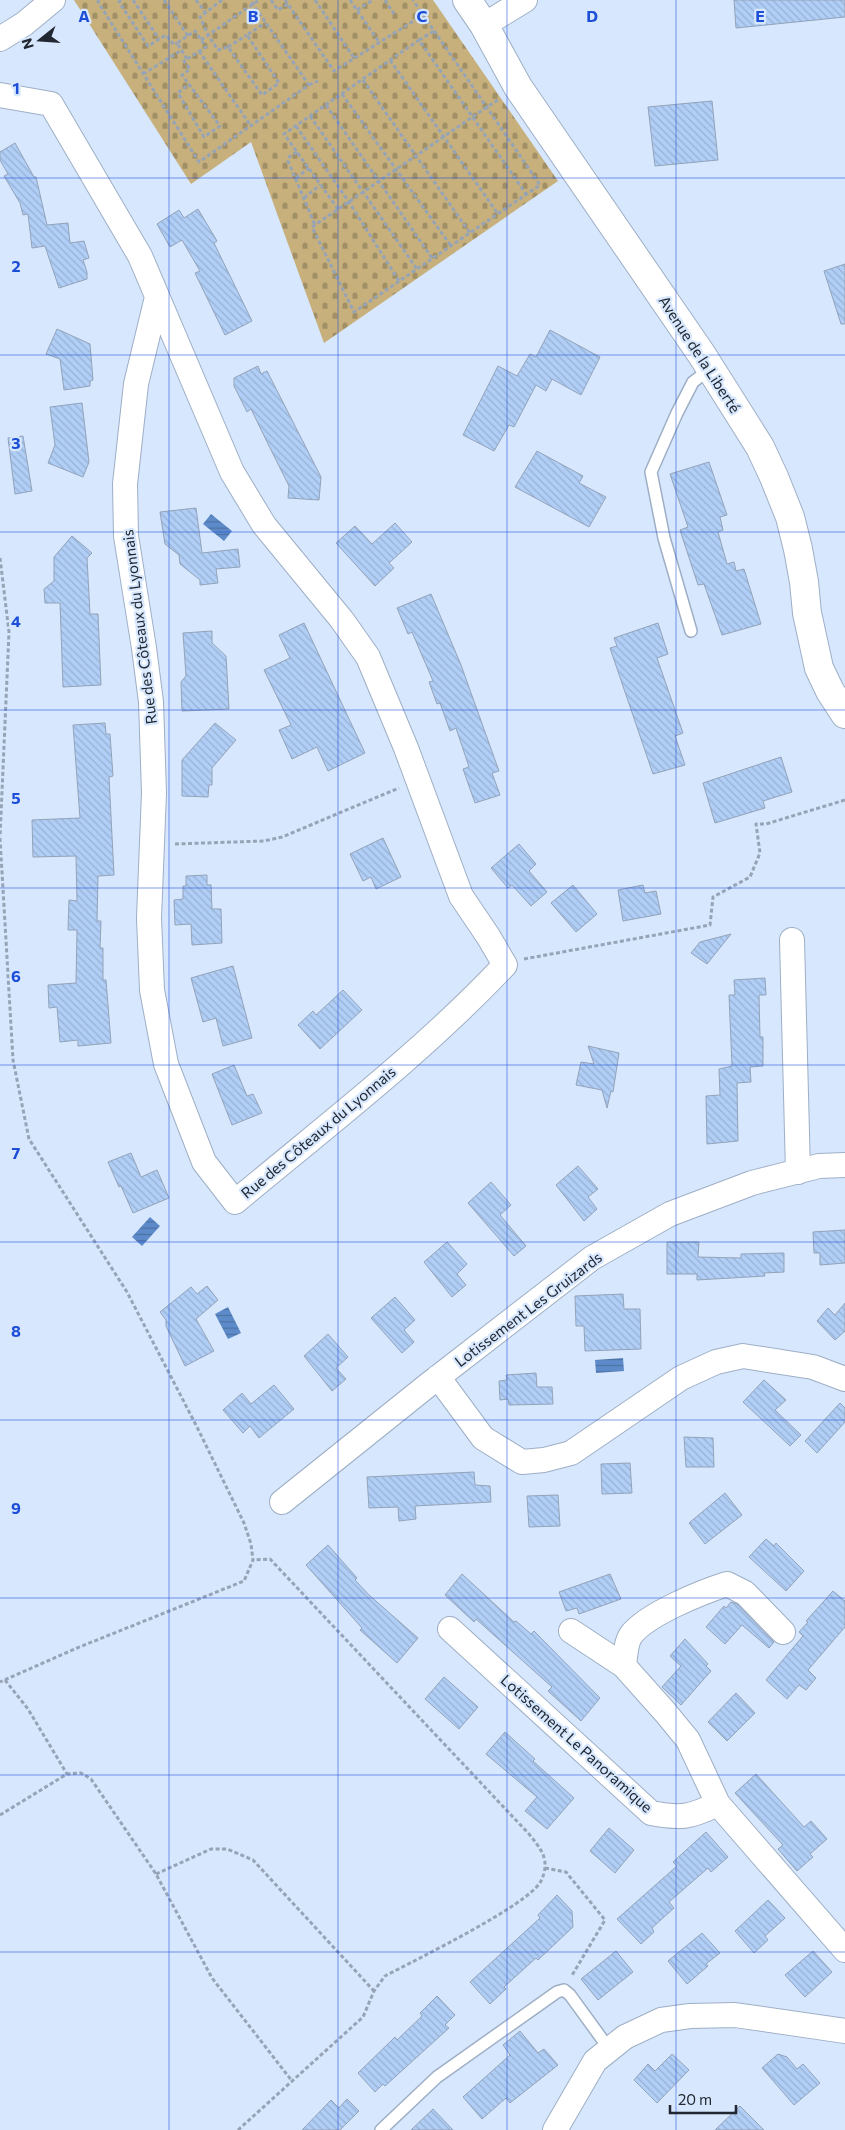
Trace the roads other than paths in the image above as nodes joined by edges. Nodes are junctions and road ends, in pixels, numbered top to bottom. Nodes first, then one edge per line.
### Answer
1 (53, 0) edge
2 (467, 0) edge
3 (525, 0) edge
4 (484, 24) junction
5 (0, 39) edge
6 (0, 95) edge
7 (157, 297) junction
8 (710, 368) junction
9 (691, 631) dead end
10 (845, 714) edge
11 (792, 940) dead end
12 (845, 1165) edge
13 (798, 1172) junction
14 (438, 1377) junction
15 (845, 1379) edge
16 (282, 1502) dead end
17 (450, 1628) dead end
18 (571, 1631) dead end
19 (783, 1632) dead end
20 (624, 1666) junction
21 (718, 1804) junction
22 (845, 1950) edge
23 (845, 2031) edge
24 (610, 2050) junction
25 (381, 2130) edge
26 (555, 2130) edge

1 - 5 street
2 - 4 street, Avenue de la Liberté
3 - 4 street
4 - 8 street, Avenue de la Liberté
6 - 7 street
7 - 7 street, Rue des Côteaux du Lyonnais
8 - 9 lane
8 - 10 street, Avenue de la Liberté
11 - 13 street
12 - 13 street, Lotissement Les Gruizards
13 - 14 street, Lotissement Les Gruizards
14 - 15 street
14 - 16 street, Lotissement Les Gruizards
17 - 21 street, Lotissement Le Panoramique
18 - 20 street
19 - 20 street
20 - 21 street
21 - 22 street
23 - 24 street
24 - 25 lane
24 - 26 street

